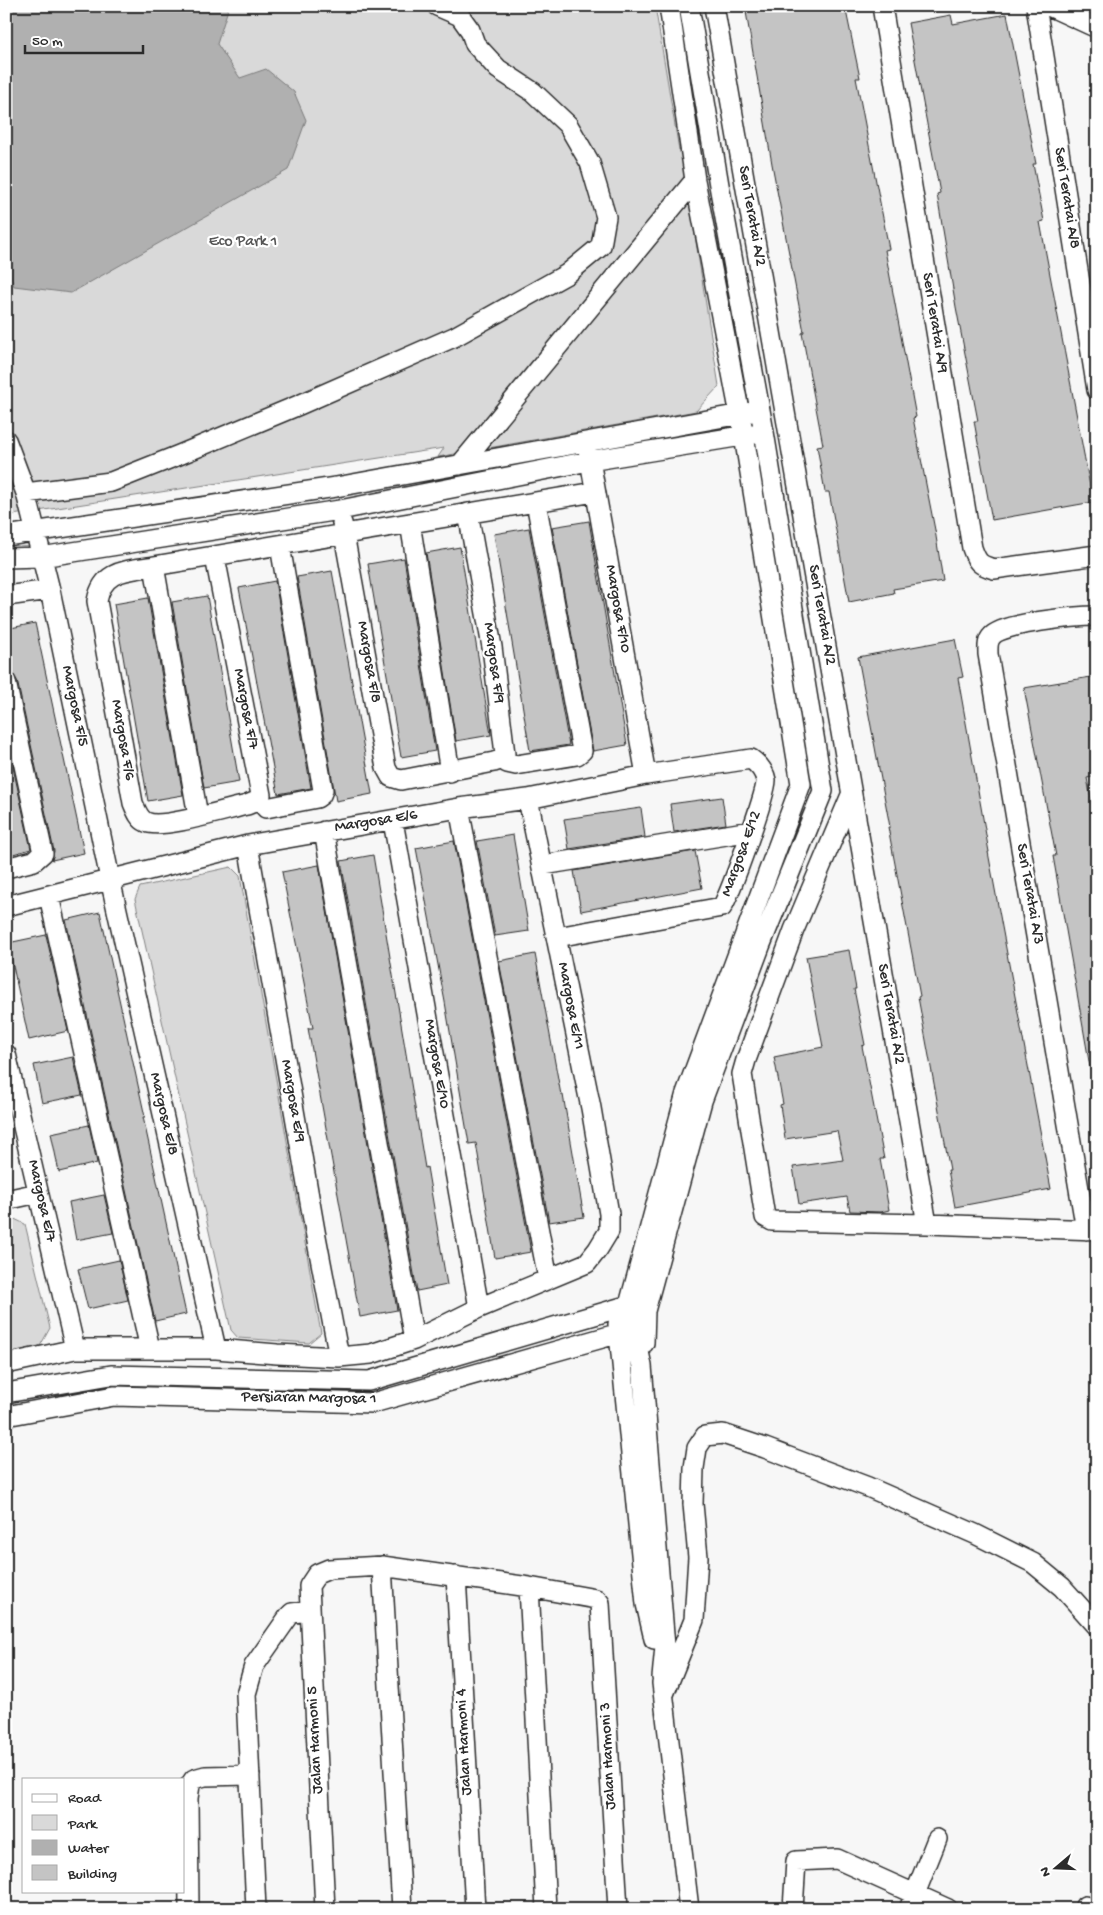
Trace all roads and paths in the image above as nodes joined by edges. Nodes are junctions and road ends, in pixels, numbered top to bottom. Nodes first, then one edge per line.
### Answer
1 (437, 6) edge
2 (669, 6) edge
3 (689, 6) edge
4 (714, 6) edge
5 (882, 6) edge
6 (1036, 6) edge
7 (1049, 6) edge
8 (1097, 28) edge
9 (695, 180) junction
10 (1097, 390) edge
11 (760, 411) junction
12 (740, 415) junction
13 (764, 432) junction
14 (744, 436) junction
15 (8, 449) edge
16 (588, 452) junction
17 (460, 465) junction
18 (336, 487) junction
19 (595, 492) junction
20 (26, 493) junction
21 (536, 502) junction
22 (340, 510) junction
23 (468, 513) junction
24 (410, 523) junction
25 (35, 533) junction
26 (344, 535) junction
27 (6, 536) edge
28 (280, 546) junction
29 (1097, 555) edge
30 (41, 557) junction
31 (214, 557) junction
32 (6, 558) edge
33 (154, 566) junction
34 (50, 590) junction
35 (6, 596) edge
36 (1097, 616) edge
37 (799, 636) junction
38 (778, 639) junction
39 (6, 682) edge
40 (818, 754) junction
41 (797, 758) junction
42 (503, 759) junction
43 (751, 759) joint
44 (450, 772) junction
45 (646, 775) junction
46 (851, 795) junction
47 (528, 799) junction
48 (259, 800) junction
49 (459, 808) junction
50 (198, 816) junction
51 (393, 821) junction
52 (324, 831) junction
53 (751, 831) junction
54 (248, 845) junction
55 (543, 865) junction
56 (6, 868) edge
57 (110, 879) junction
58 (49, 896) junction
59 (6, 906) edge
60 (556, 937) junction
61 (6, 1054) edge
62 (14, 1124) edge
63 (38, 1192) junction
64 (6, 1200) edge
65 (927, 1224) junction
66 (1091, 1230) edge
67 (548, 1279) junction
68 (478, 1308) junction
69 (629, 1309) junction
70 (619, 1334) junction
71 (414, 1340) junction
72 (75, 1349) junction
73 (150, 1349) junction
74 (216, 1349) junction
75 (278, 1354) junction
76 (339, 1357) junction
77 (6, 1364) edge
78 (642, 1366) junction
79 (275, 1378) junction
80 (6, 1392) edge
81 (274, 1399) junction
82 (9, 1415) edge
83 (382, 1566) junction
84 (456, 1576) junction
85 (529, 1587) junction
86 (310, 1611) junction
87 (1097, 1626) edge
88 (663, 1686) junction
89 (250, 1774) junction
90 (937, 1839) dead end
91 (912, 1902) edge
92 (189, 1909) edge
93 (256, 1909) edge
94 (325, 1909) edge
95 (402, 1909) edge
96 (475, 1909) edge
97 (546, 1909) edge
98 (618, 1909) edge
99 (689, 1909) edge
100 (793, 1909) edge
101 (948, 1909) edge

1 - 20 street
2 - 9 street
3 - 11 street
4 - 46 street, Seri Teratai A/2
5 - 29 street, Seri Teratai A/9
6 - 10 street, Seri Teratai A/8
7 - 8 street
9 - 12 street
9 - 17 street
11 - 12 street
11 - 13 street
12 - 14 street
12 - 16 street
13 - 14 street
13 - 37 street
14 - 16 street
14 - 38 street
15 - 20 street, Margosa F/5
16 - 17 street
16 - 19 street, Margosa F/10
16 - 22 street
17 - 18 street
18 - 22 street, Margosa F/8
18 - 25 street
19 - 21 street
19 - 45 street, Margosa F/10
20 - 25 street, Margosa F/5
21 - 23 street
21 - 42 street
22 - 26 street, Margosa F/8
22 - 30 street
23 - 24 street
23 - 42 street, Margosa F/9
24 - 26 street
24 - 44 street
25 - 27 street
25 - 30 street, Margosa F/5
26 - 28 street
26 - 44 street, Margosa F/8
28 - 31 street
28 - 48 street
30 - 32 street
30 - 34 street, Margosa F/5
31 - 33 street
31 - 48 street, Margosa F/7
33 - 50 street
33 - 50 street, Margosa F/6
34 - 35 street
34 - 57 street, Margosa F/5
36 - 66 street, Seri Teratai A/3
37 - 38 street
37 - 40 street
38 - 41 street
39 - 56 street
40 - 41 street
40 - 69 street
41 - 69 street
42 - 44 street
43 - 45 street, Margosa E/6
43 - 53 street, Margosa E/12
45 - 47 street, Margosa E/6
46 - 65 street, Seri Teratai A/2
46 - 65 street
47 - 49 street, Margosa E/6
47 - 55 street, Margosa E/11
48 - 50 street
49 - 51 street, Margosa E/6
49 - 67 street
51 - 52 street, Margosa E/6
51 - 68 street, Margosa E/10
52 - 54 street, Margosa E/6
52 - 71 street
53 - 55 street
53 - 60 street, Margosa E/12
54 - 57 street, Margosa E/6
54 - 76 street, Margosa E/9
55 - 60 street, Margosa E/11
57 - 58 street, Margosa E/6
57 - 74 street, Margosa E/8
58 - 59 street, Margosa E/6
58 - 73 street
60 - 67 street, Margosa E/11
61 - 62 street, Margosa E/7
62 - 63 street, Margosa E/7
63 - 64 street
63 - 72 street, Margosa E/7
65 - 66 street
67 - 68 street
68 - 71 street
69 - 70 street
69 - 78 street
69 - 79 street, Persiaran Margosa 1
70 - 78 street
70 - 81 street, Persiaran Margosa 1
70 - 88 street
71 - 76 street
72 - 73 street
72 - 77 street
73 - 74 street
74 - 75 street
75 - 76 street
75 - 79 street
78 - 88 street
79 - 80 street, Persiaran Margosa 1
79 - 81 street
80 - 82 street
81 - 82 street, Persiaran Margosa 1
83 - 84 street
83 - 86 street, Jalan Harmoni 5
83 - 95 street
84 - 85 street
84 - 96 street, Jalan Harmoni 4
85 - 97 street
85 - 98 street, Jalan Harmoni 3
86 - 89 street
86 - 94 street, Jalan Harmoni 5
87 - 88 street
88 - 99 street
89 - 92 street
89 - 93 street
90 - 91 street
91 - 100 street
91 - 101 street

